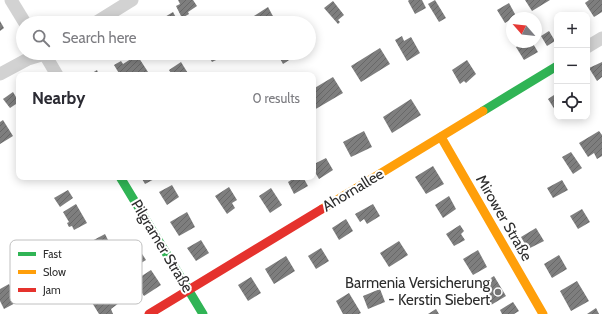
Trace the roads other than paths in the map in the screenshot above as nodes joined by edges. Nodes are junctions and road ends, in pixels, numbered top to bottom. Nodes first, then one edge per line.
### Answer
1 (11, 0) edge
2 (132, 0) edge
3 (21, 16) edge
4 (106, 16) edge
5 (602, 38) edge
6 (590, 45) edge
7 (26, 60) edge
8 (48, 60) edge
9 (554, 68) edge
10 (55, 72) edge
11 (0, 74) edge
12 (441, 137) junction
13 (122, 180) edge
14 (188, 290) junction
15 (149, 314) edge
16 (203, 314) edge
17 (543, 314) edge

1 - 3 street
2 - 4 street
5 - 6 street
7 - 11 street
8 - 10 street
9 - 12 street, Ahornallee
12 - 14 street, Ahornallee
12 - 17 street, Mirower Straße
13 - 14 street, Pilgramer Straße
14 - 15 street, Ahornallee
14 - 16 street, Pilgramer Straße

